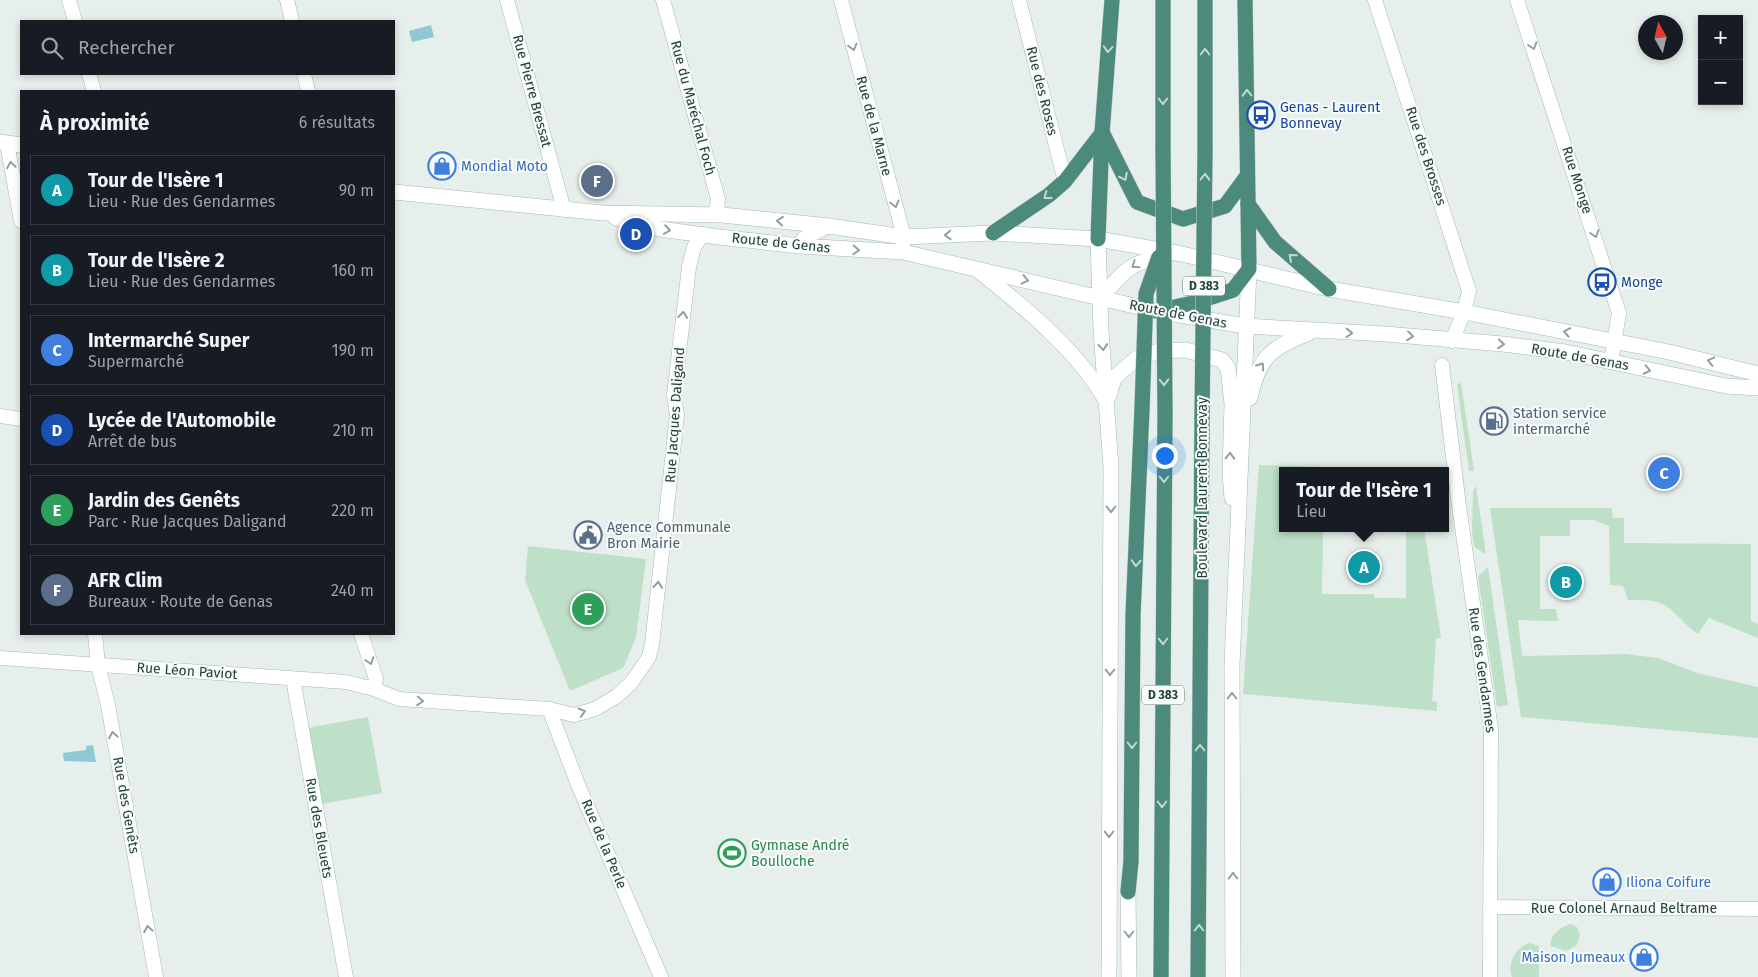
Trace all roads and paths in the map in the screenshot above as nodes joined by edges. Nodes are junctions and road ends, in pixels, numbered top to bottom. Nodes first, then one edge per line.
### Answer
1 (69, 0) edge
2 (287, 0) edge
3 (507, 0) edge
4 (663, 0) edge
5 (841, 0) edge
6 (1019, 0) edge
7 (1112, 0) edge
8 (1163, 0) edge
9 (1206, 0) edge
10 (1245, 0) edge
11 (1375, 0) edge
12 (1518, 0) edge
13 (75, 20) edge
14 (292, 20) edge
15 (89, 75) edge
16 (304, 75) edge
17 (94, 90) edge
18 (308, 90) edge
19 (1102, 133) junction
20 (10, 143) edge
21 (1247, 176) junction
22 (1065, 181) junction
23 (395, 192) edge
24 (1248, 204) junction
25 (564, 210) junction
26 (603, 213) junction
27 (20, 214) edge
28 (712, 215) junction
29 (829, 226) junction
30 (993, 233) junction
31 (703, 234) junction
32 (904, 237) junction
33 (1098, 239) junction
34 (799, 246) junction
35 (1163, 246) junction
36 (903, 252) junction
37 (1182, 254) junction
38 (1249, 269) junction
39 (977, 270) junction
40 (1329, 289) junction
41 (1101, 298) junction
42 (1156, 311) junction
43 (1464, 312) junction
44 (1245, 326) junction
45 (1312, 331) junction
46 (1452, 341) junction
47 (1615, 341) junction
48 (1611, 362) junction
49 (1442, 364) dead end
50 (1758, 374) edge
51 (1758, 388) edge
52 (1108, 402) junction
53 (0, 416) edge
54 (20, 419) edge
55 (1243, 429) junction
56 (1236, 539) junction
57 (95, 635) edge
58 (361, 635) edge
59 (0, 658) edge
60 (98, 664) junction
61 (292, 678) junction
62 (374, 689) junction
63 (549, 710) junction
64 (1128, 892) joint
65 (1490, 907) junction
66 (1758, 909) edge
67 (156, 977) edge
68 (346, 977) edge
69 (661, 977) edge
70 (1109, 977) edge
71 (1129, 977) edge
72 (1161, 977) edge
73 (1198, 977) edge
74 (1233, 977) edge
75 (1490, 977) edge

1 - 13 street
2 - 14 street
3 - 25 street, Rue Pierre Bressat
4 - 28 street, Rue du Maréchal Foch
5 -> 32 street, Rue de la Marne
6 - 22 street, Rue des Roses
7 -> 19 highway
8 -> 35 highway, D 383, bridge
73 -> 9 highway, Boulevard Laurent Bonnevay / D 383, bridge
21 -> 10 highway
11 - 43 street, Rue des Brosses
12 -> 47 street, Rue Monge
15 - 17 street
16 - 18 street
19 -> 21 highway
19 - 22 highway
19 - 33 highway
27 -> 20 street
21 - 24 highway
22 -> 30 highway
23 - 25 main road, Route de Genas
24 - 38 highway
40 -> 24 highway
25 - 26 main road, Route de Genas
26 - 28 main road, Route de Genas
26 -> 31 main road, Route de Genas
29 -> 28 main road, Route de Genas
29 - 32 main road, Route de Genas
29 - 34 street
30 -> 32 main road, Route de Genas
30 - 33 main road, Route de Genas
31 - 34 main road, Route de Genas
63 -> 31 street, Rue Jacques Daligand
32 - 36 street, Rue de la Marne
33 - 37 main road, Route de Genas
33 - 41 main road
34 -> 36 main road, Route de Genas
35 -> 64 highway, bridge
35 -> 72 highway, D 383, bridge
36 - 39 main road, Route de Genas
37 - 38 main road, Route de Genas
37 -> 41 main road
38 - 40 main road, Route de Genas
38 - 42 highway
38 - 44 main road
39 -> 41 main road, Route de Genas
39 - 52 main road
40 - 43 main road, Route de Genas
41 - 42 main road, Route de Genas
41 -> 52 main road
42 - 44 main road, Route de Genas
43 - 46 street, Rue des Brosses
47 -> 43 main road, Route de Genas
44 - 45 main road, Route de Genas
44 - 55 main road
45 -> 46 main road, Route de Genas
55 -> 45 main road
46 -> 48 main road, Route de Genas
47 - 48 street, Rue Monge
50 -> 47 main road, Route de Genas
48 -> 51 main road, Route de Genas
49 - 65 street, Rue des Gendarmes
56 -> 52 main road
52 -> 70 main road
53 - 54 street
55 - 56 main road
74 -> 56 main road
57 - 60 street, Rue des Genêts
58 -> 62 street
59 - 60 street, Rue Léon Paviot
60 - 61 street, Rue Léon Paviot
67 -> 60 street, Rue des Genêts
61 - 62 street, Rue Léon Paviot
61 - 68 street, Rue des Bleuets
62 -> 63 street, Rue Jacques Daligand
63 - 69 street, Rue de la Perle
64 -> 71 main road
65 - 66 street, Rue Colonel Arnaud Beltrame
65 - 75 street, Rue des Gendarmes

